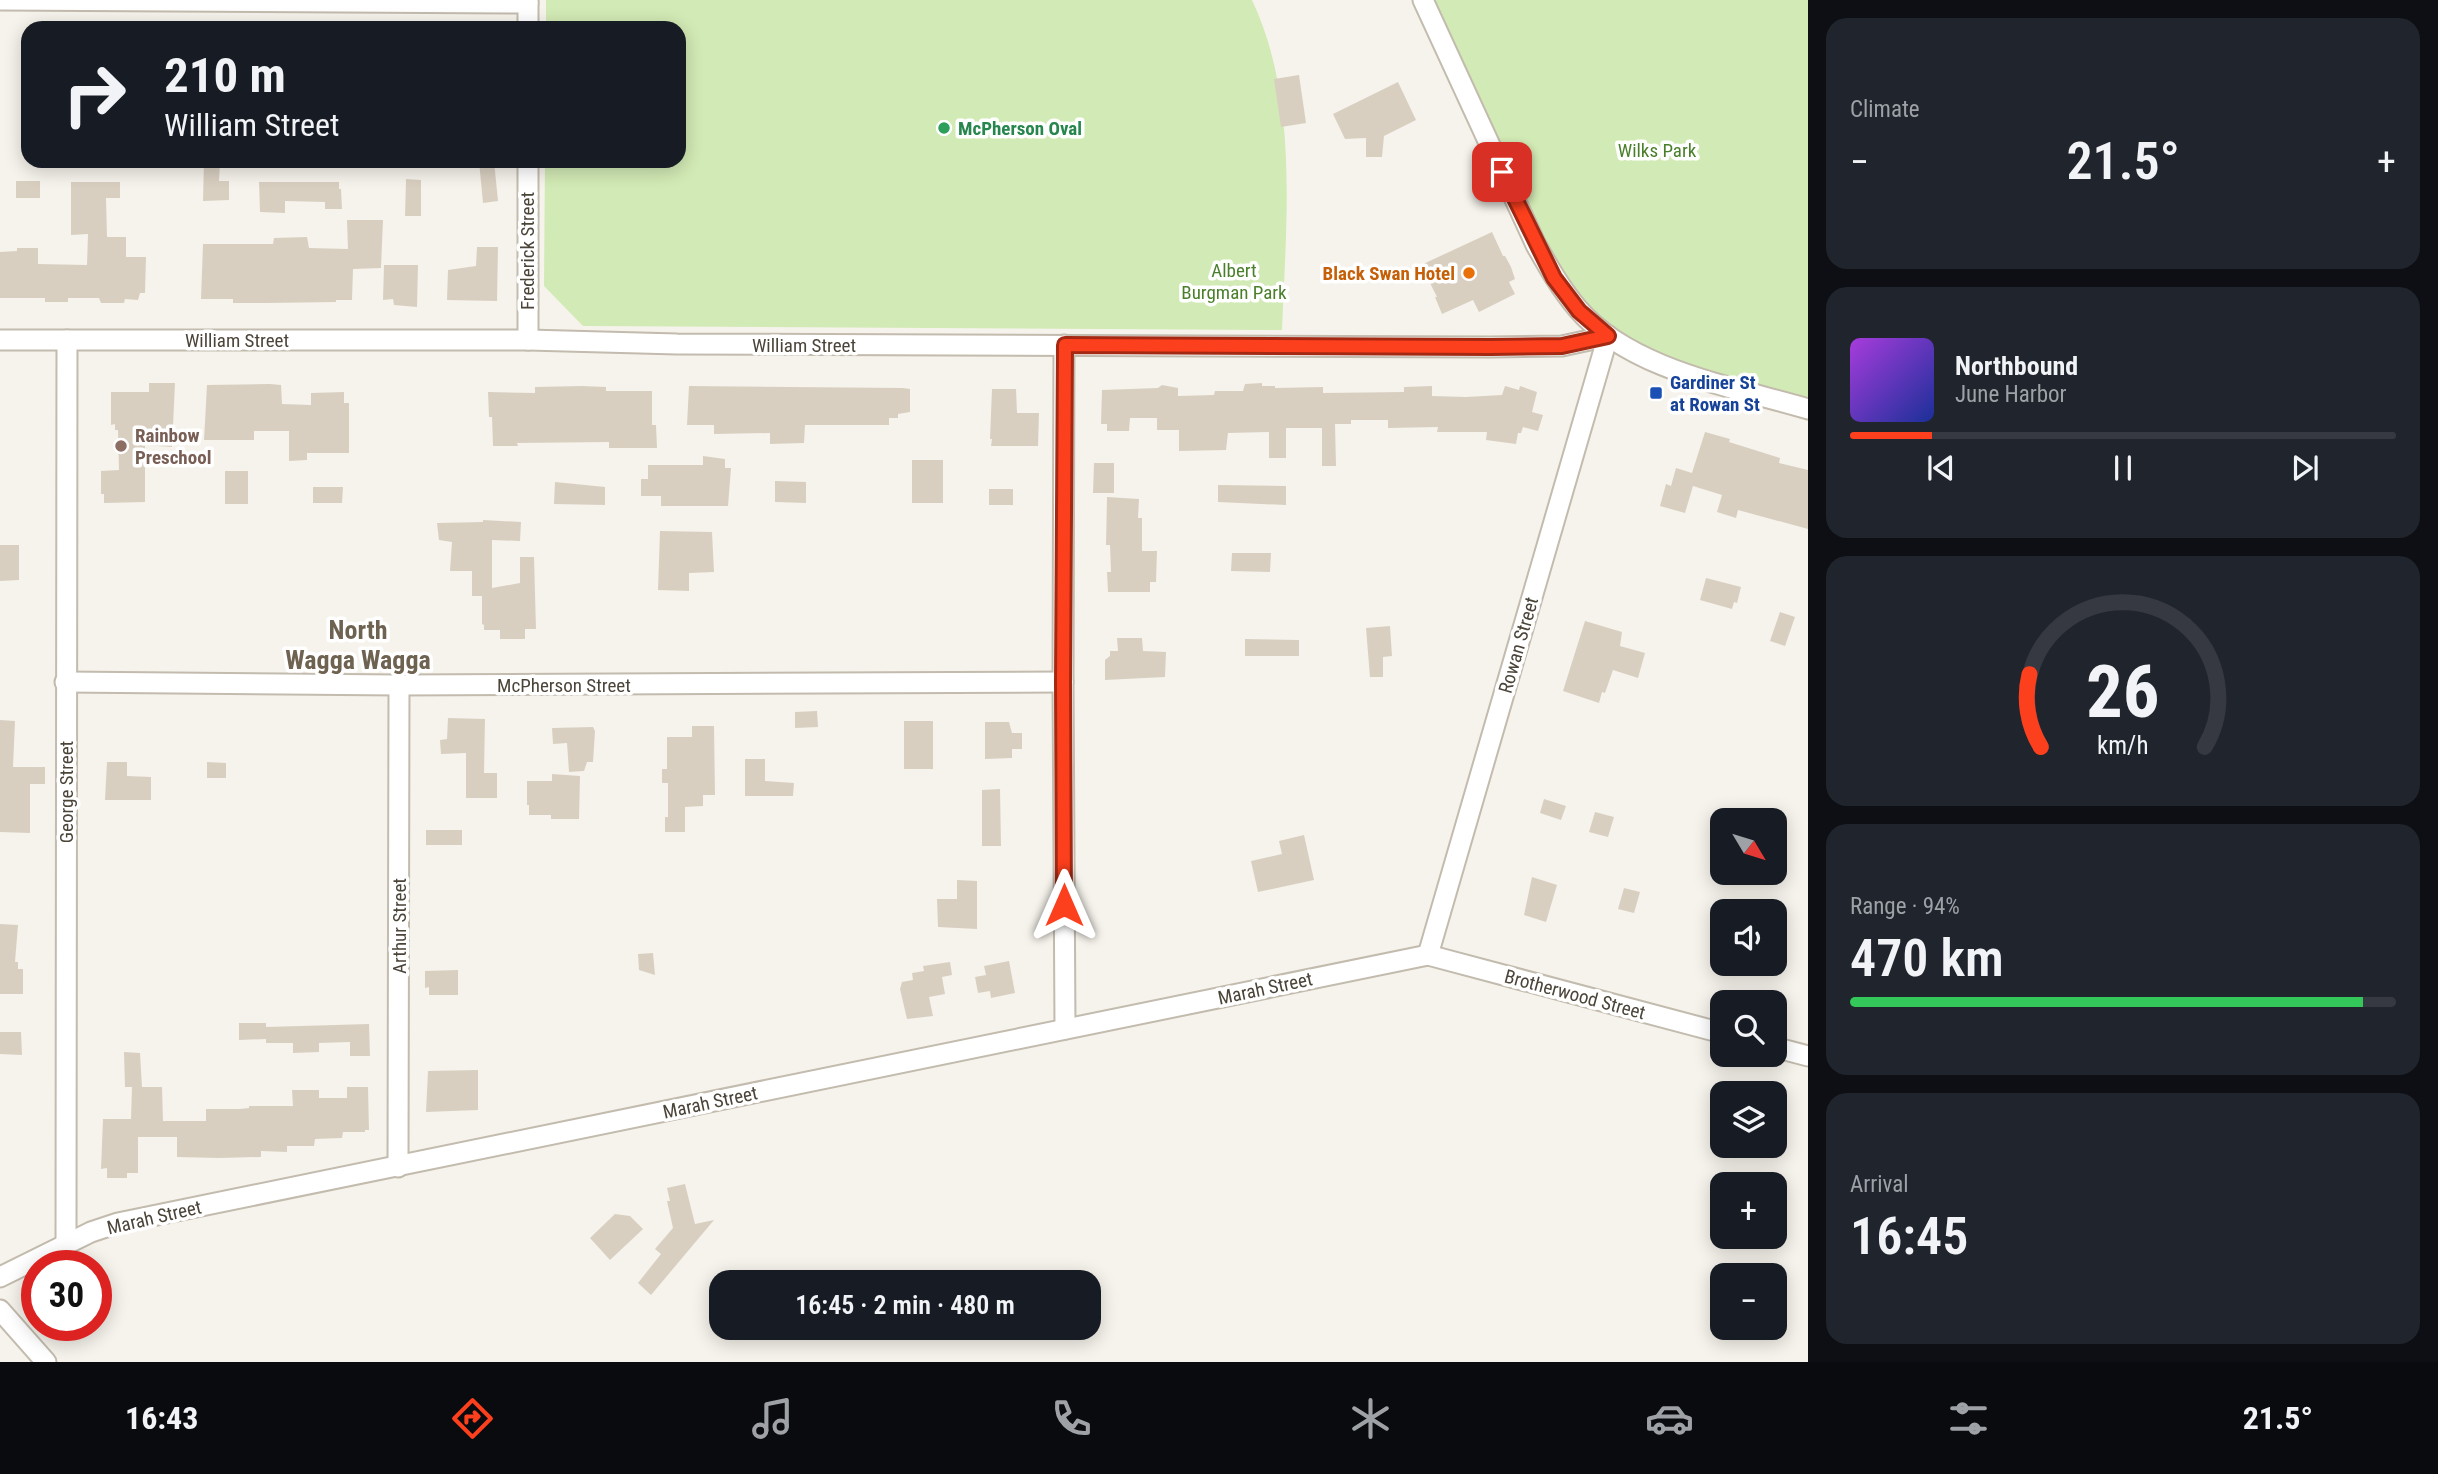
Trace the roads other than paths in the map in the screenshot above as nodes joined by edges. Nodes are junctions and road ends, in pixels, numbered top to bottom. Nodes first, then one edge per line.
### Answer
1 (0, 0) edge
2 (1423, 0) edge
3 (528, 1) edge
4 (528, 21) edge
5 (527, 168) edge
6 (1608, 336) junction
7 (0, 340) edge
8 (67, 340) junction
9 (528, 340) junction
10 (1065, 345) junction
11 (1808, 409) edge
12 (65, 682) junction
13 (1063, 682) junction
14 (399, 685) junction
15 (1428, 955) junction
16 (1065, 1029) junction
17 (1710, 1030) edge
18 (1787, 1050) edge
19 (1808, 1056) edge
20 (398, 1167) junction
21 (66, 1244) junction
22 (0, 1277) edge
23 (0, 1310) edge
24 (46, 1362) edge

1 - 3 street
2 - 6 street
3 - 4 street
5 - 9 street, Frederick Street
6 - 10 street, William Street
6 - 11 street
6 - 15 street, Rowan Street
7 - 8 street, William Street
8 - 9 street, William Street
8 - 12 street, George Street
9 - 10 street, William Street
10 - 13 street
12 - 14 street, McPherson Street
12 - 21 street, George Street
13 - 14 street, McPherson Street
13 - 16 street
14 - 20 street, Arthur Street
15 - 16 street, Marah Street
15 - 17 street, Brotherwood Street
16 - 20 street, Marah Street
18 - 19 street
20 - 21 street, Marah Street
21 - 22 street, Marah Street
23 - 24 street

